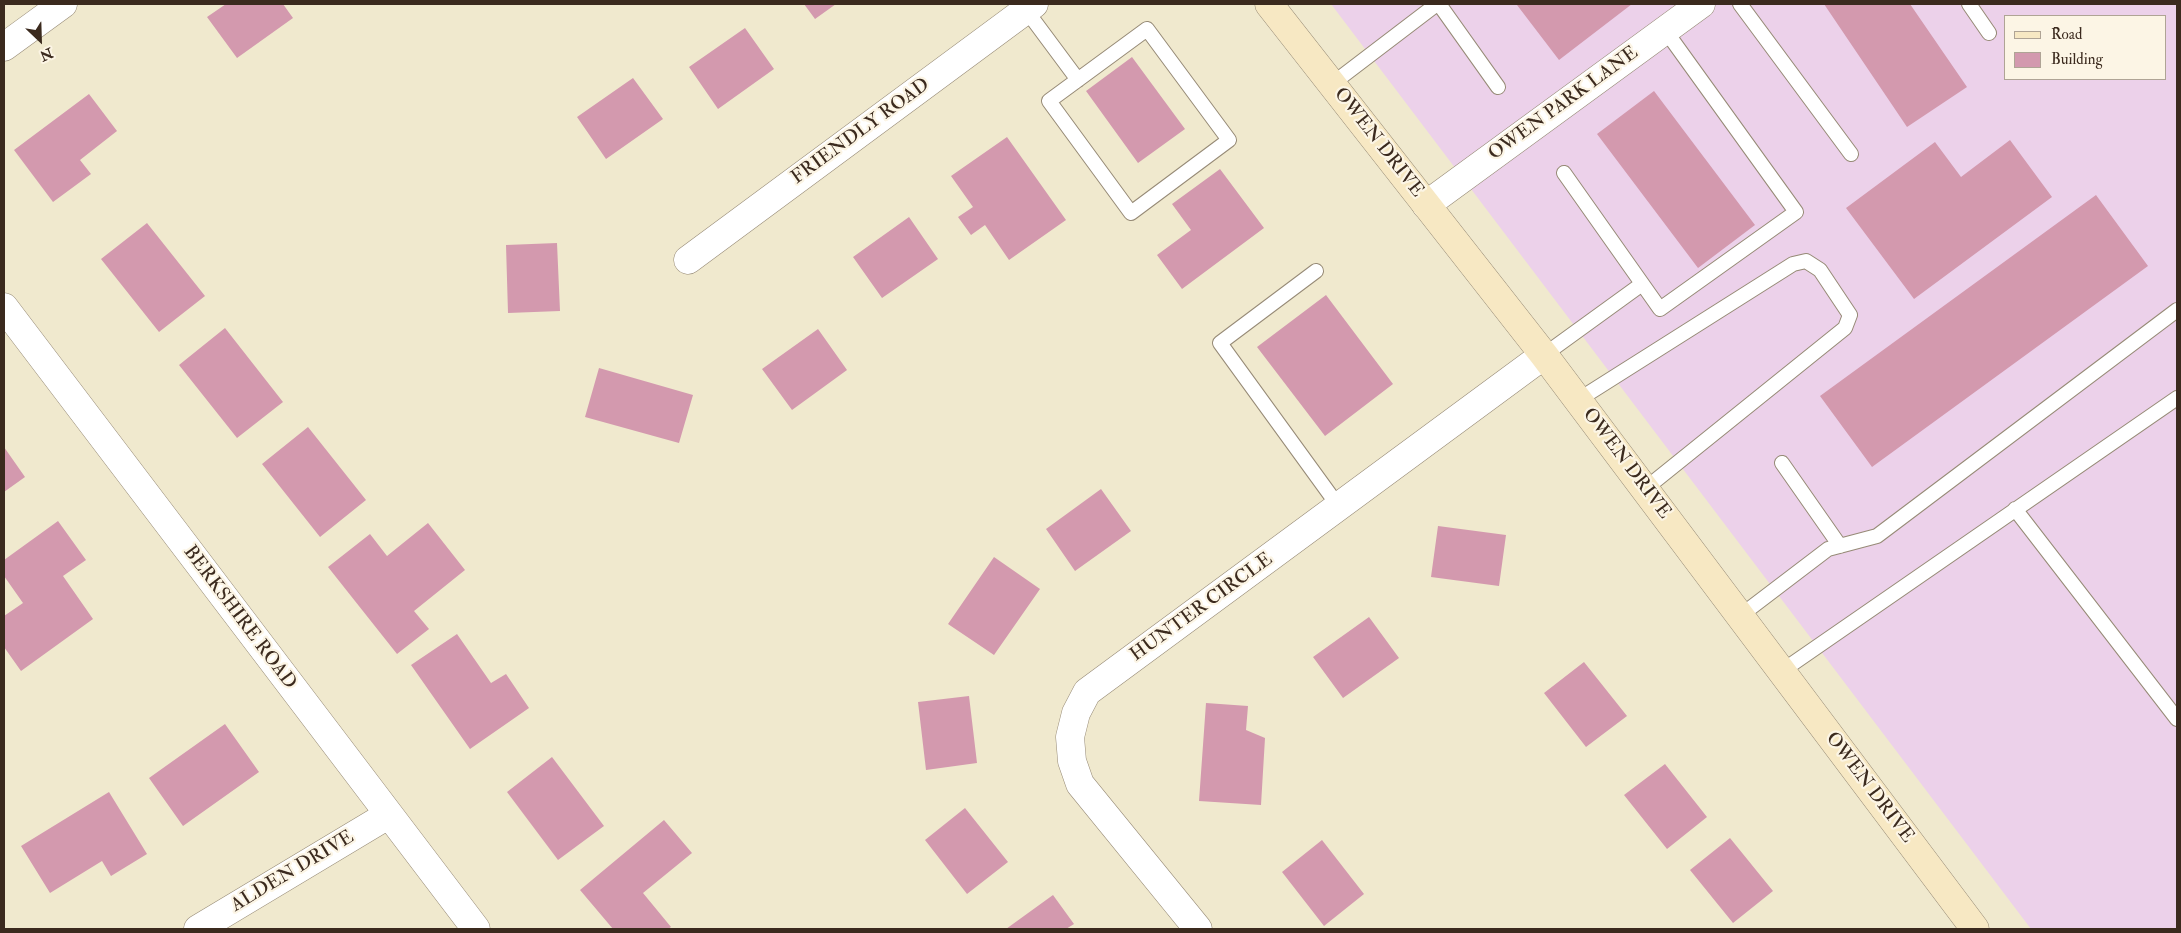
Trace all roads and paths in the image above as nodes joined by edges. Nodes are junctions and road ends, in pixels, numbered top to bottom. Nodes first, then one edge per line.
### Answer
1 (63, 4) edge
2 (1269, 4) edge
3 (1438, 4) edge
4 (1701, 4) edge
5 (1740, 4) edge
6 (1969, 4) edge
7 (1030, 7) edge
8 (1665, 30) junction
9 (1989, 34) dead end
10 (4, 47) edge
11 (1078, 80) junction
12 (1332, 84) junction
13 (1498, 86) dead end
14 (1851, 154) dead end
15 (1564, 173) dead end
16 (1426, 205) junction
17 (688, 260) dead end
18 (1316, 271) dead end
19 (1642, 284) junction
20 (4, 307) edge
21 (2177, 310) edge
22 (1544, 355) junction
23 (2177, 398) edge
24 (1578, 400) junction
25 (1782, 463) dead end
26 (1645, 489) junction
27 (1338, 507) junction
28 (2015, 509) junction
29 (1840, 546) junction
30 (1740, 616) junction
31 (1782, 671) junction
32 (2177, 719) edge
33 (388, 815) junction
34 (198, 929) edge
35 (476, 929) edge
36 (1198, 929) edge
37 (1976, 929) edge

1 - 10 street
2 - 12 main road, OWEN DRIVE
3 - 12 lane
3 - 13 lane
4 - 8 street, OWEN PARK LANE
5 - 14 lane
6 - 9 lane
7 - 11 lane
7 - 17 street, FRIENDLY ROAD
8 - 16 street, OWEN PARK LANE
8 - 19 lane
11 - 11 lane
12 - 16 main road, OWEN DRIVE
15 - 19 lane
16 - 22 main road, OWEN DRIVE
18 - 27 lane
19 - 22 lane
20 - 33 street, BERKSHIRE ROAD
21 - 29 lane
22 - 24 main road, OWEN DRIVE
22 - 27 street, HUNTER CIRCLE
23 - 28 lane
24 - 26 main road, OWEN DRIVE
24 - 26 lane
25 - 29 lane
26 - 30 main road, OWEN DRIVE
27 - 36 street, HUNTER CIRCLE
28 - 31 lane
28 - 32 lane
29 - 30 lane
30 - 31 main road, OWEN DRIVE
31 - 37 main road, OWEN DRIVE
33 - 34 street, ALDEN DRIVE
33 - 35 street, BERKSHIRE ROAD

